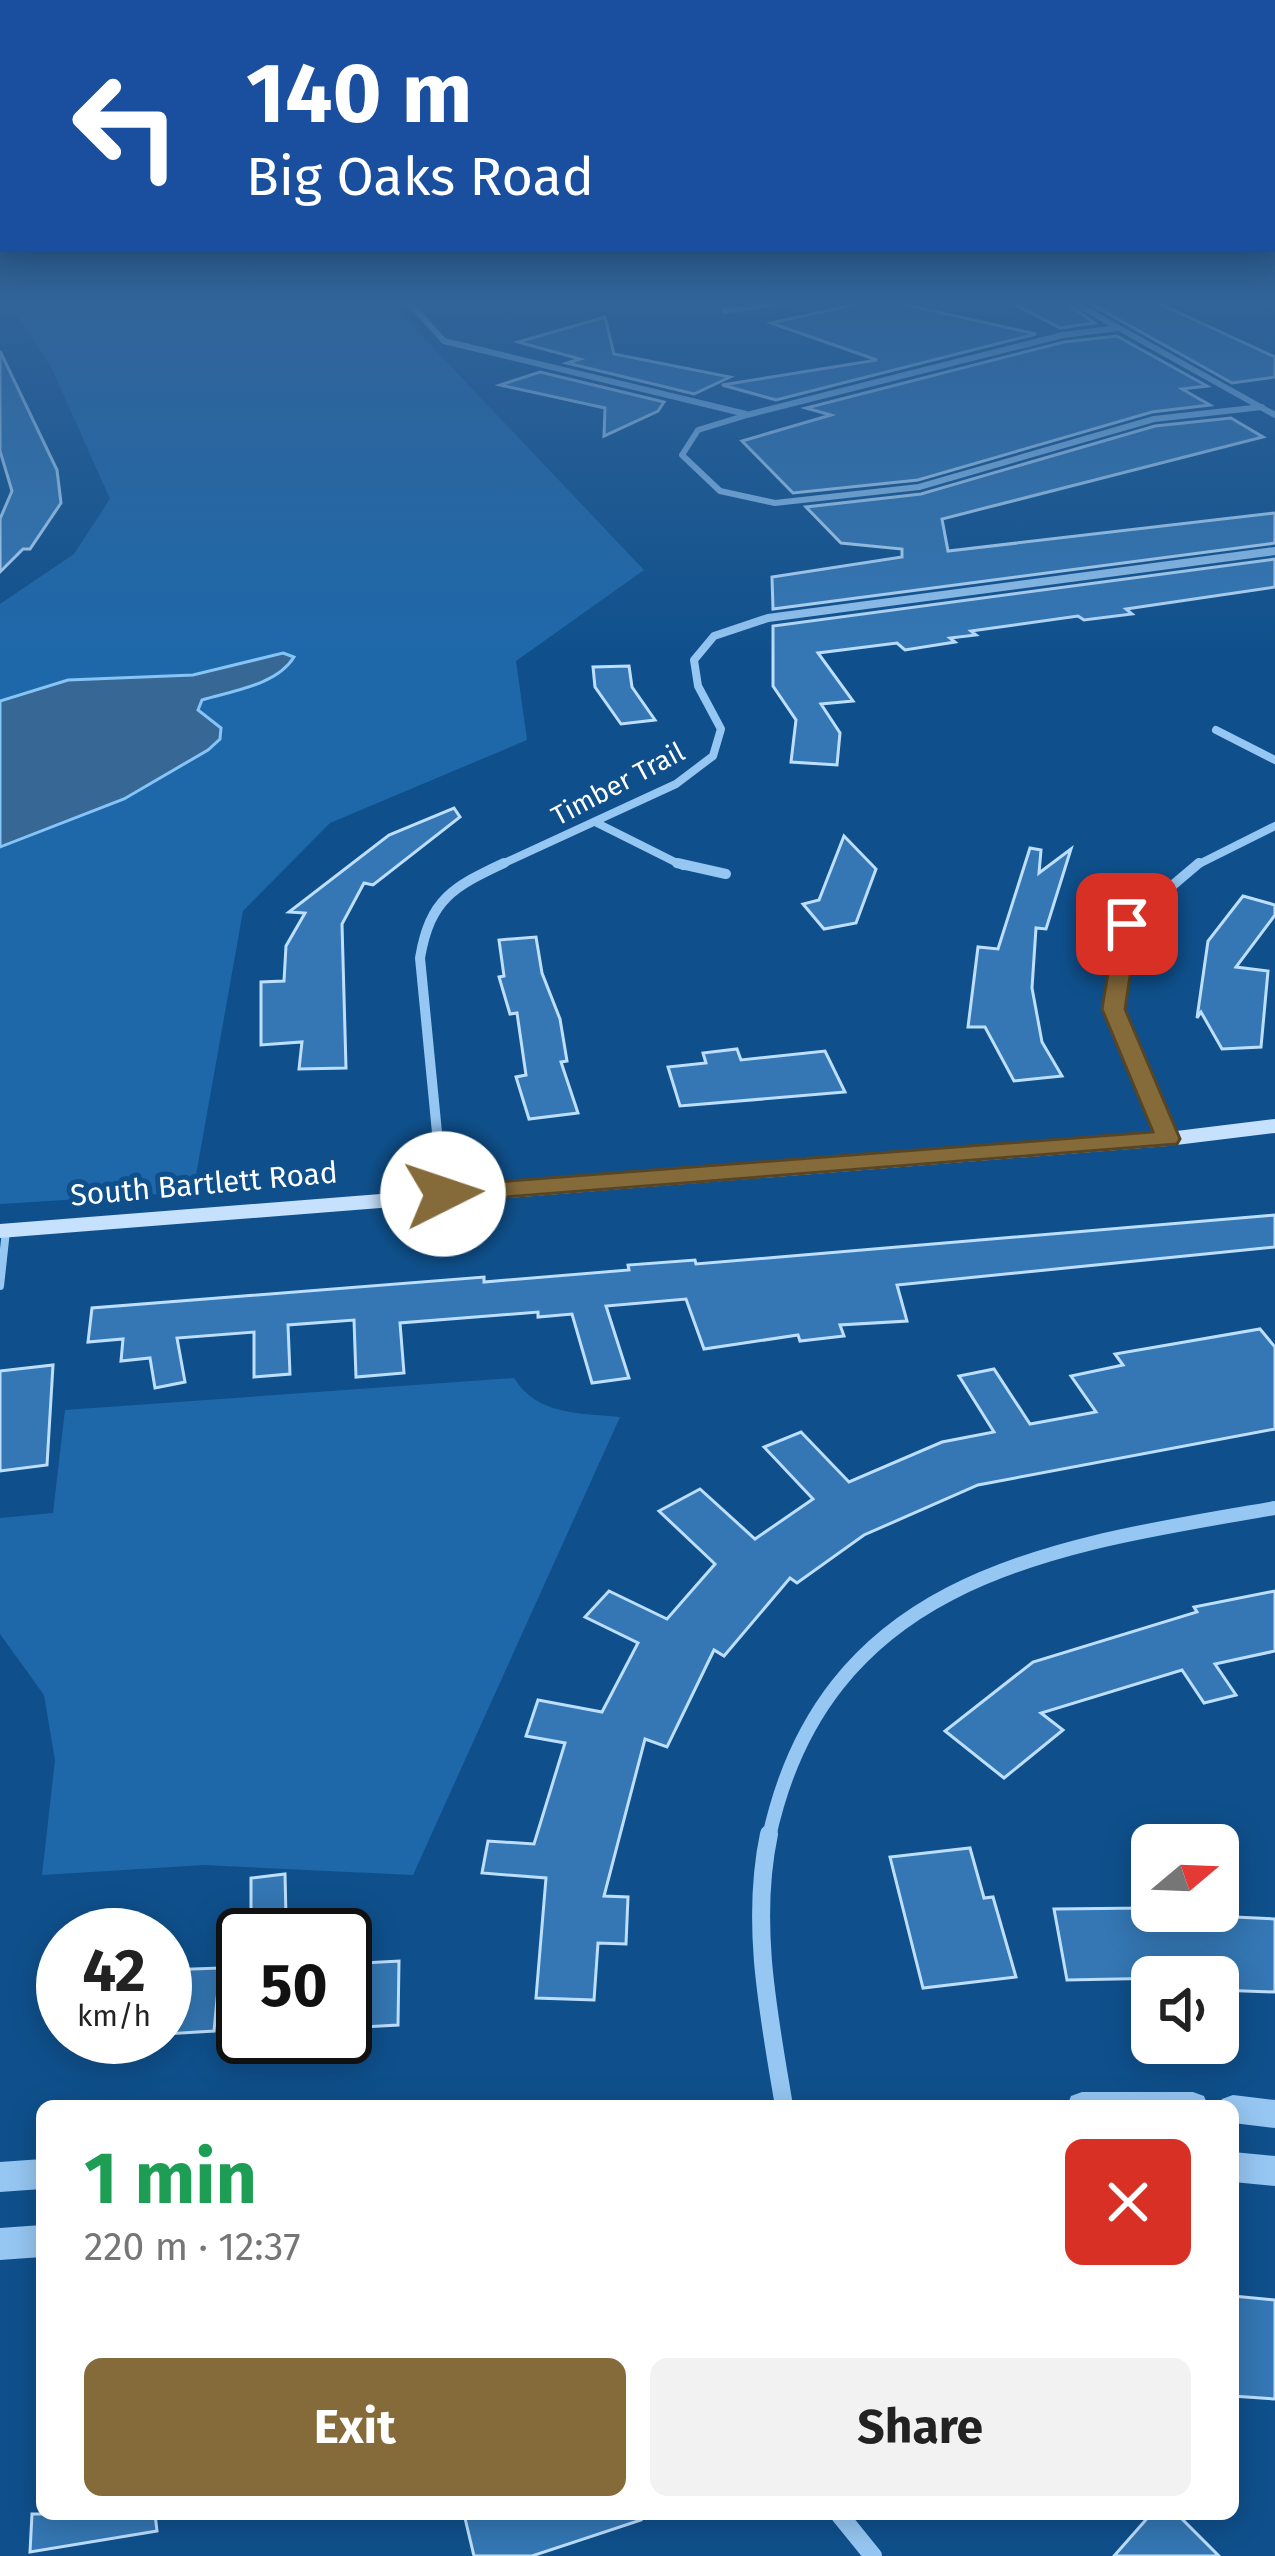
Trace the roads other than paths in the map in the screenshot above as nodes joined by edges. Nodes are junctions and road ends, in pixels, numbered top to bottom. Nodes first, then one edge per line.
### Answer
1 (736, 418) edge
2 (1160, 418) edge
3 (1275, 551) edge
4 (1216, 730) dead end
5 (1275, 760) edge
6 (597, 824) junction
7 (1275, 826) edge
8 (726, 874) dead end
9 (1275, 1126) edge
10 (1168, 1139) junction
11 (443, 1194) junction
12 (3, 1231) edge
13 (0, 1287) edge
14 (1275, 1508) edge
15 (783, 2100) edge
16 (1239, 2110) edge
17 (1275, 2114) edge
18 (1239, 2168) edge
19 (1275, 2171) edge
20 (36, 2174) edge
21 (0, 2177) edge
22 (36, 2241) edge
23 (0, 2244) edge
24 (844, 2520) edge
25 (873, 2556) edge

1 - 2 street
3 - 6 street, Timber Trail
4 - 5 street
6 - 8 street
6 - 11 street, Timber Trail
7 - 10 street
9 - 10 main road, South Bartlett Road
10 - 11 main road, South Bartlett Road
11 - 12 main road, South Bartlett Road
12 - 13 lane
14 - 15 street
16 - 17 street
18 - 19 street
20 - 21 street
22 - 23 street
24 - 25 street

